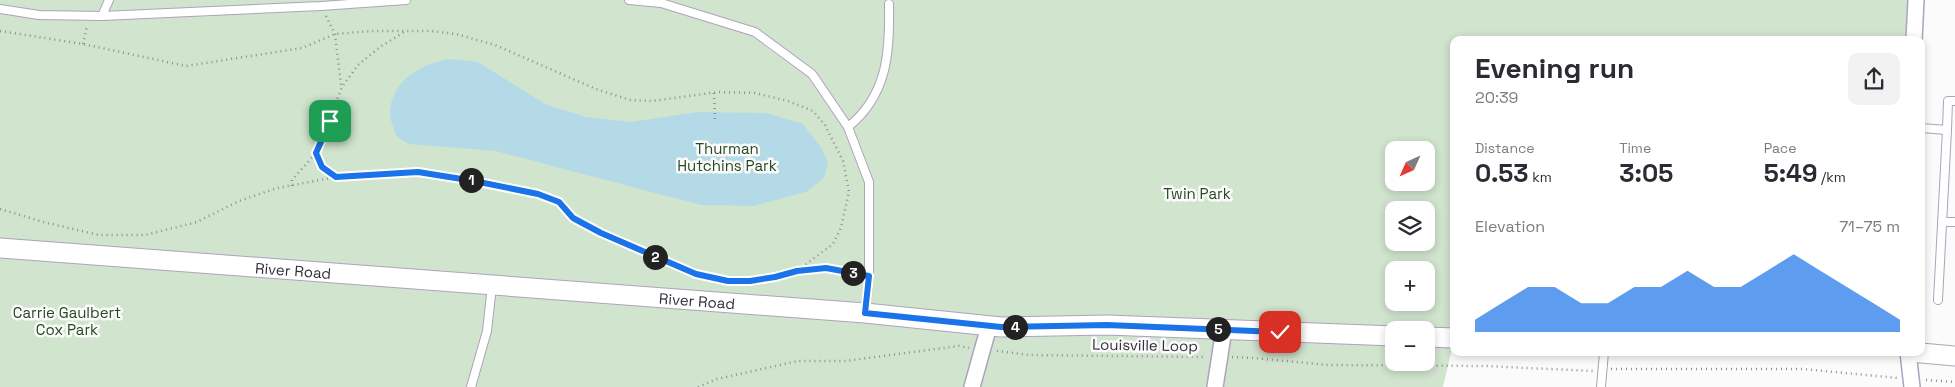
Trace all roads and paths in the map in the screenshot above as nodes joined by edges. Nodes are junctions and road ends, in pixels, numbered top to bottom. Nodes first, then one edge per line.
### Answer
1 (109, 0) edge
2 (406, 0) edge
3 (629, 0) edge
4 (1916, 0) edge
5 (661, 2) edge
6 (889, 4) dead end
7 (321, 6) junction
8 (0, 8) edge
9 (102, 16) junction
10 (0, 31) edge
11 (406, 31) junction
12 (335, 34) junction
13 (1914, 36) edge
14 (342, 87) junction
15 (714, 93) junction
16 (1955, 101) edge
17 (715, 122) dead end
18 (848, 127) junction
19 (1925, 128) edge
20 (1947, 130) junction
21 (316, 153) junction
22 (336, 177) junction
23 (292, 186) junction
24 (0, 209) edge
25 (1942, 222) junction
26 (1955, 222) edge
27 (0, 248) edge
28 (797, 271) junction
29 (869, 276) junction
30 (492, 286) junction
31 (1938, 300) dead end
32 (865, 313) junction
33 (989, 326) junction
34 (1224, 330) junction
35 (1385, 336) edge
36 (1435, 337) edge
37 (1450, 338) edge
38 (983, 349) junction
39 (1925, 353) edge
40 (1604, 356) edge
41 (1909, 356) edge
42 (1955, 356) edge
43 (1219, 357) junction
44 (1603, 370) junction
45 (1955, 382) edge
46 (1912, 383) edge
47 (471, 387) edge
48 (698, 387) edge
49 (972, 387) edge
50 (1215, 387) edge
51 (1601, 387) edge

1 - 9 lane
2 - 7 lane
3 - 5 lane
4 - 13 street
5 - 18 lane
6 - 18 lane
7 - 9 lane
7 - 12 path
8 - 9 lane
10 - 12 path
11 - 12 path
11 - 14 path
11 - 15 path
12 - 14 path
14 - 21 path
15 - 17 path
15 - 28 path
16 - 20 lane
18 - 29 lane
19 - 20 lane
20 - 25 lane
21 - 22 path
21 - 23 path
22 - 23 path
22 - 28 path
23 - 24 path
25 - 26 lane
25 - 31 lane
27 - 30 street, River Road
28 - 29 path
29 - 32 lane
30 - 32 street, River Road
30 - 47 lane
32 - 33 street, River Road
33 - 34 street, River Road
33 - 38 street
34 - 35 street, River Road
34 - 43 street
36 - 37 street
38 - 43 path, Louisville Loop
38 - 48 path, Louisville Loop
38 - 49 street
39 - 42 street
40 - 44 lane
41 - 46 street
43 - 44 path, Louisville Loop
43 - 50 street
44 - 46 path, Louisville Loop
44 - 51 lane
45 - 46 path, Louisville Loop

